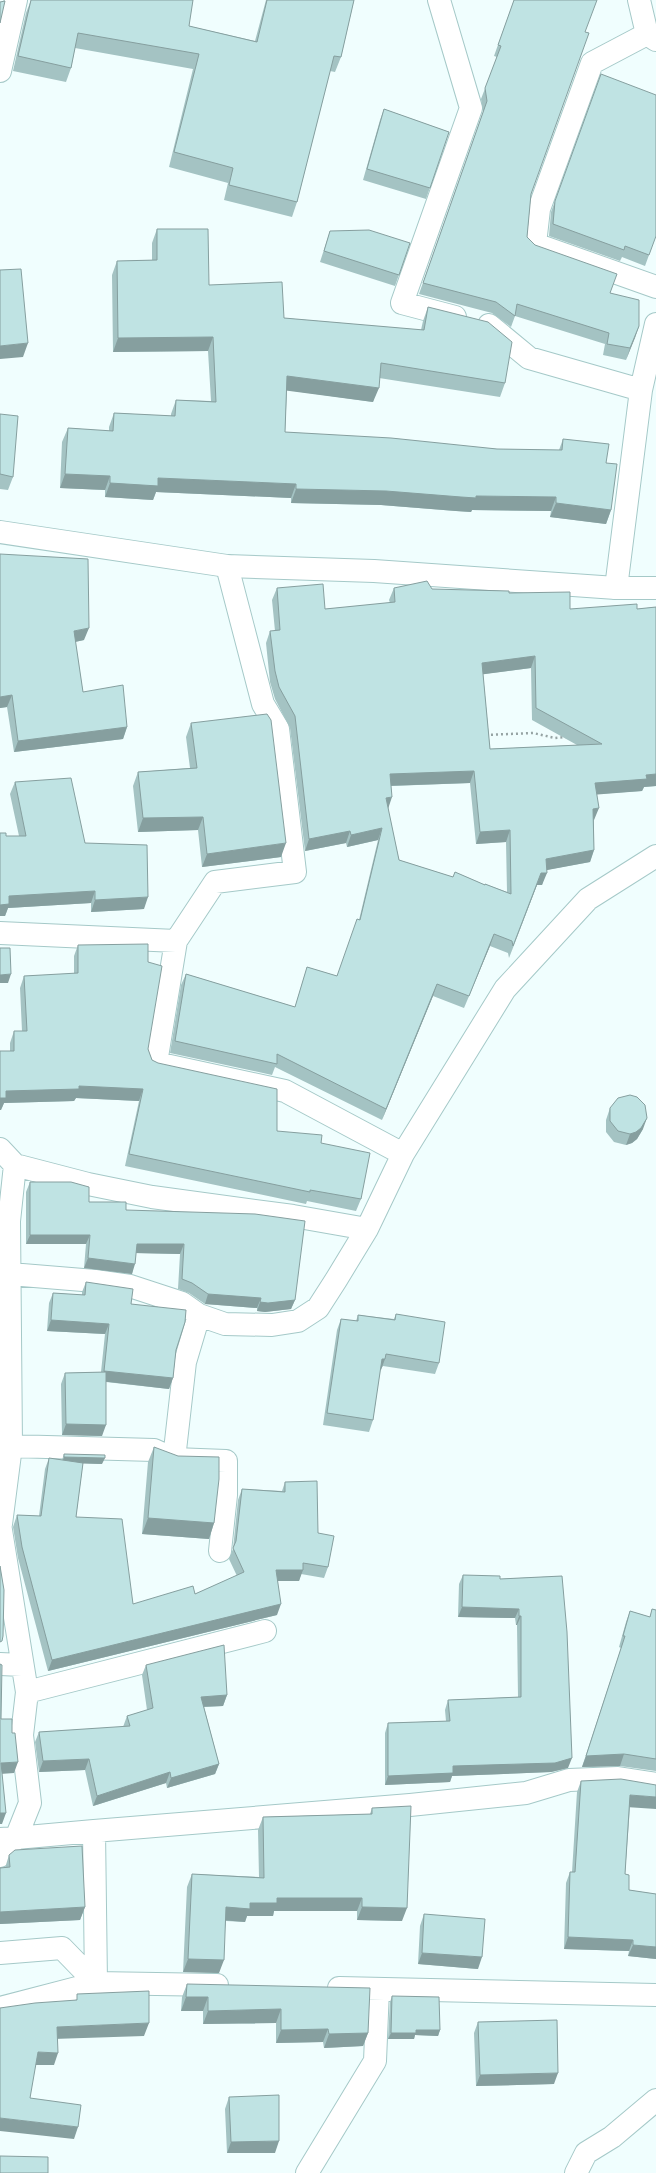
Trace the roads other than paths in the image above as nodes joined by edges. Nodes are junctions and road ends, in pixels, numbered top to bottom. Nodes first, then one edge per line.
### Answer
1 (16, 0) edge
2 (439, 0) edge
3 (639, 0) edge
4 (651, 37) edge
5 (0, 71) edge
6 (656, 287) edge
7 (656, 324) edge
8 (641, 390) junction
9 (0, 532) edge
10 (227, 566) junction
11 (616, 588) junction
12 (656, 588) edge
13 (656, 856) edge
14 (0, 933) edge
15 (176, 941) junction
16 (0, 1149) edge
17 (403, 1154) junction
18 (15, 1165) junction
19 (367, 1229) junction
20 (10, 1274) junction
21 (199, 1315) junction
22 (5, 1360) edge
23 (11, 1446) junction
24 (174, 1459) junction
25 (0, 1524) edge
26 (220, 1551) dead end
27 (265, 1631) dead end
28 (0, 1664) edge
29 (22, 1665) junction
30 (27, 1692) junction
31 (656, 1784) edge
32 (94, 1831) junction
33 (8, 1838) edge
34 (0, 1856) edge
35 (0, 1953) edge
36 (96, 1982) junction
37 (237, 1986) edge
38 (315, 1988) edge
39 (378, 1989) junction
40 (656, 1995) edge
41 (0, 2008) edge
42 (656, 2100) edge
43 (307, 2173) edge
44 (576, 2173) edge

1 - 5 street
2 - 8 street
3 - 4 street
4 - 6 street
7 - 8 street
8 - 11 street
9 - 10 street
10 - 11 street
10 - 15 street
11 - 12 street
13 - 17 street
14 - 15 street
15 - 17 street
16 - 18 street
17 - 19 street
18 - 19 street
18 - 20 street
19 - 21 street
20 - 21 street
20 - 22 street
21 - 24 street
22 - 23 street
23 - 24 street
23 - 25 street
24 - 26 street
25 - 29 street
27 - 30 street
28 - 29 street
29 - 30 street
30 - 33 street
31 - 32 street
32 - 33 street
32 - 36 street
33 - 34 street
35 - 36 street
36 - 37 street
36 - 41 street
38 - 39 street
39 - 40 street
39 - 43 street
42 - 44 street

